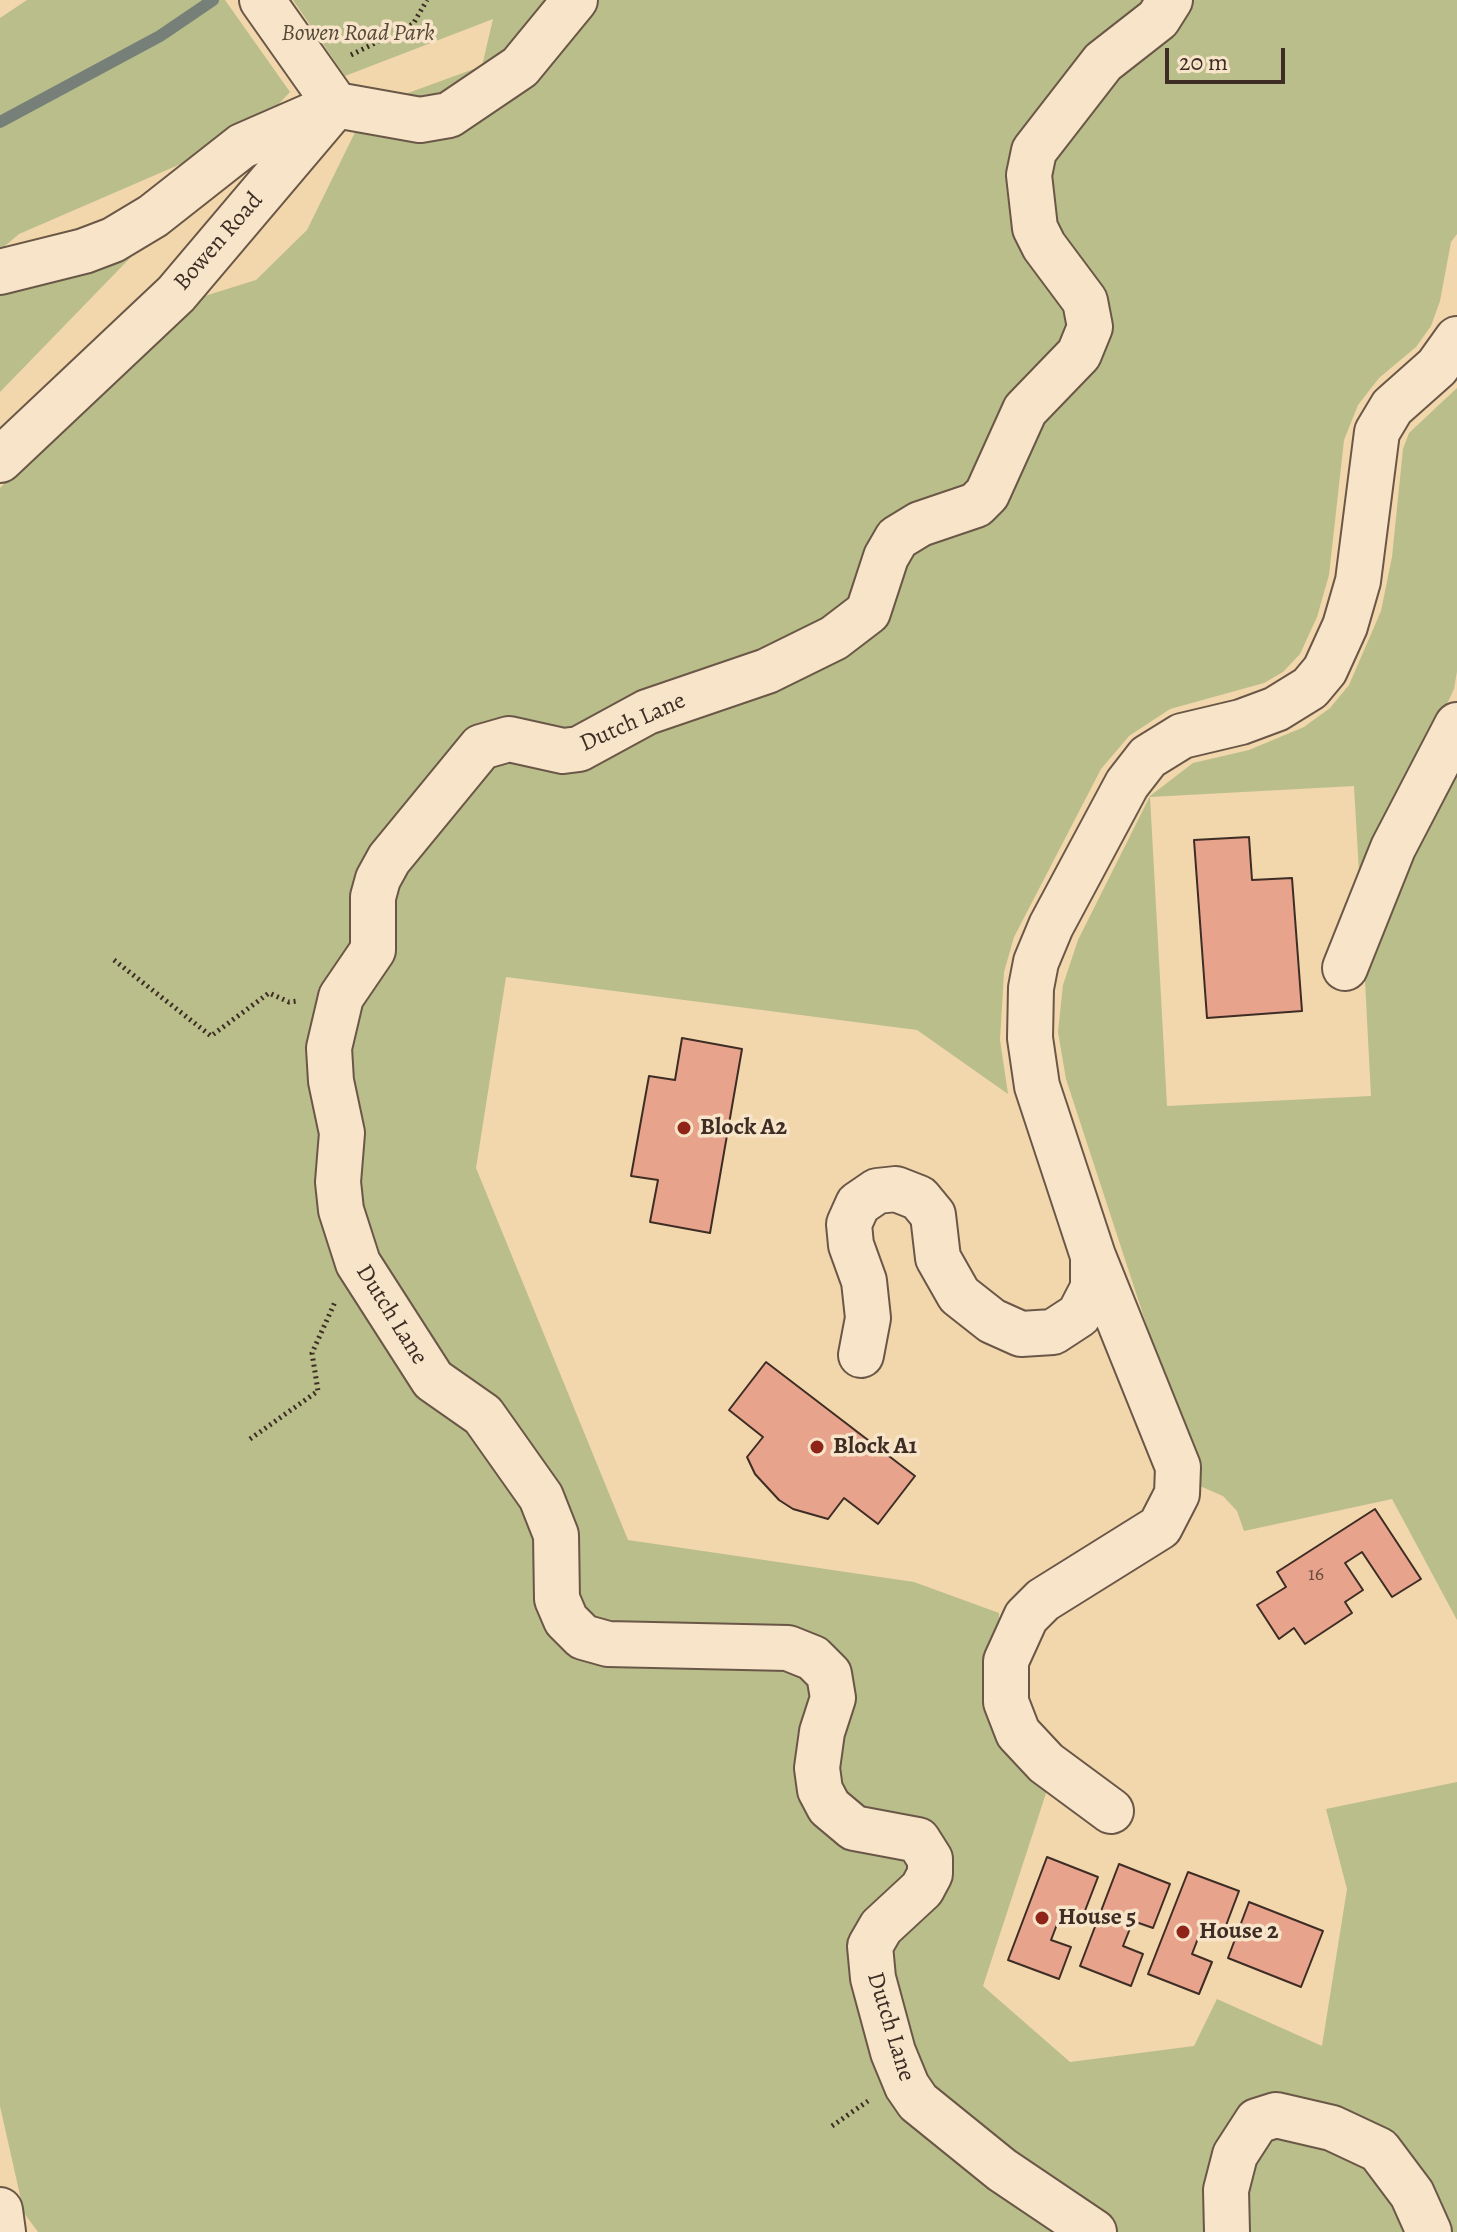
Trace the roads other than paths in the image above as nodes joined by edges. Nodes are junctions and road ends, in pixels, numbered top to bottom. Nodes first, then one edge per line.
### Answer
1 (262, 0) edge
2 (575, 0) edge
3 (1170, 0) edge
4 (336, 105) junction
5 (0, 272) edge
6 (1457, 339) edge
7 (0, 460) edge
8 (1457, 725) edge
9 (1345, 968) dead end
10 (1093, 1256) junction
11 (861, 1355) dead end
12 (1111, 1811) dead end
13 (0, 2210) edge
14 (3, 2232) edge
15 (1094, 2232) edge
16 (1227, 2232) edge
17 (1429, 2232) edge

1 - 4 street
2 - 4 street
3 - 15 street, Dutch Lane
4 - 5 street
4 - 7 street, Bowen Road
6 - 10 street
8 - 9 street
10 - 11 street
10 - 12 street
13 - 14 street
16 - 17 street

